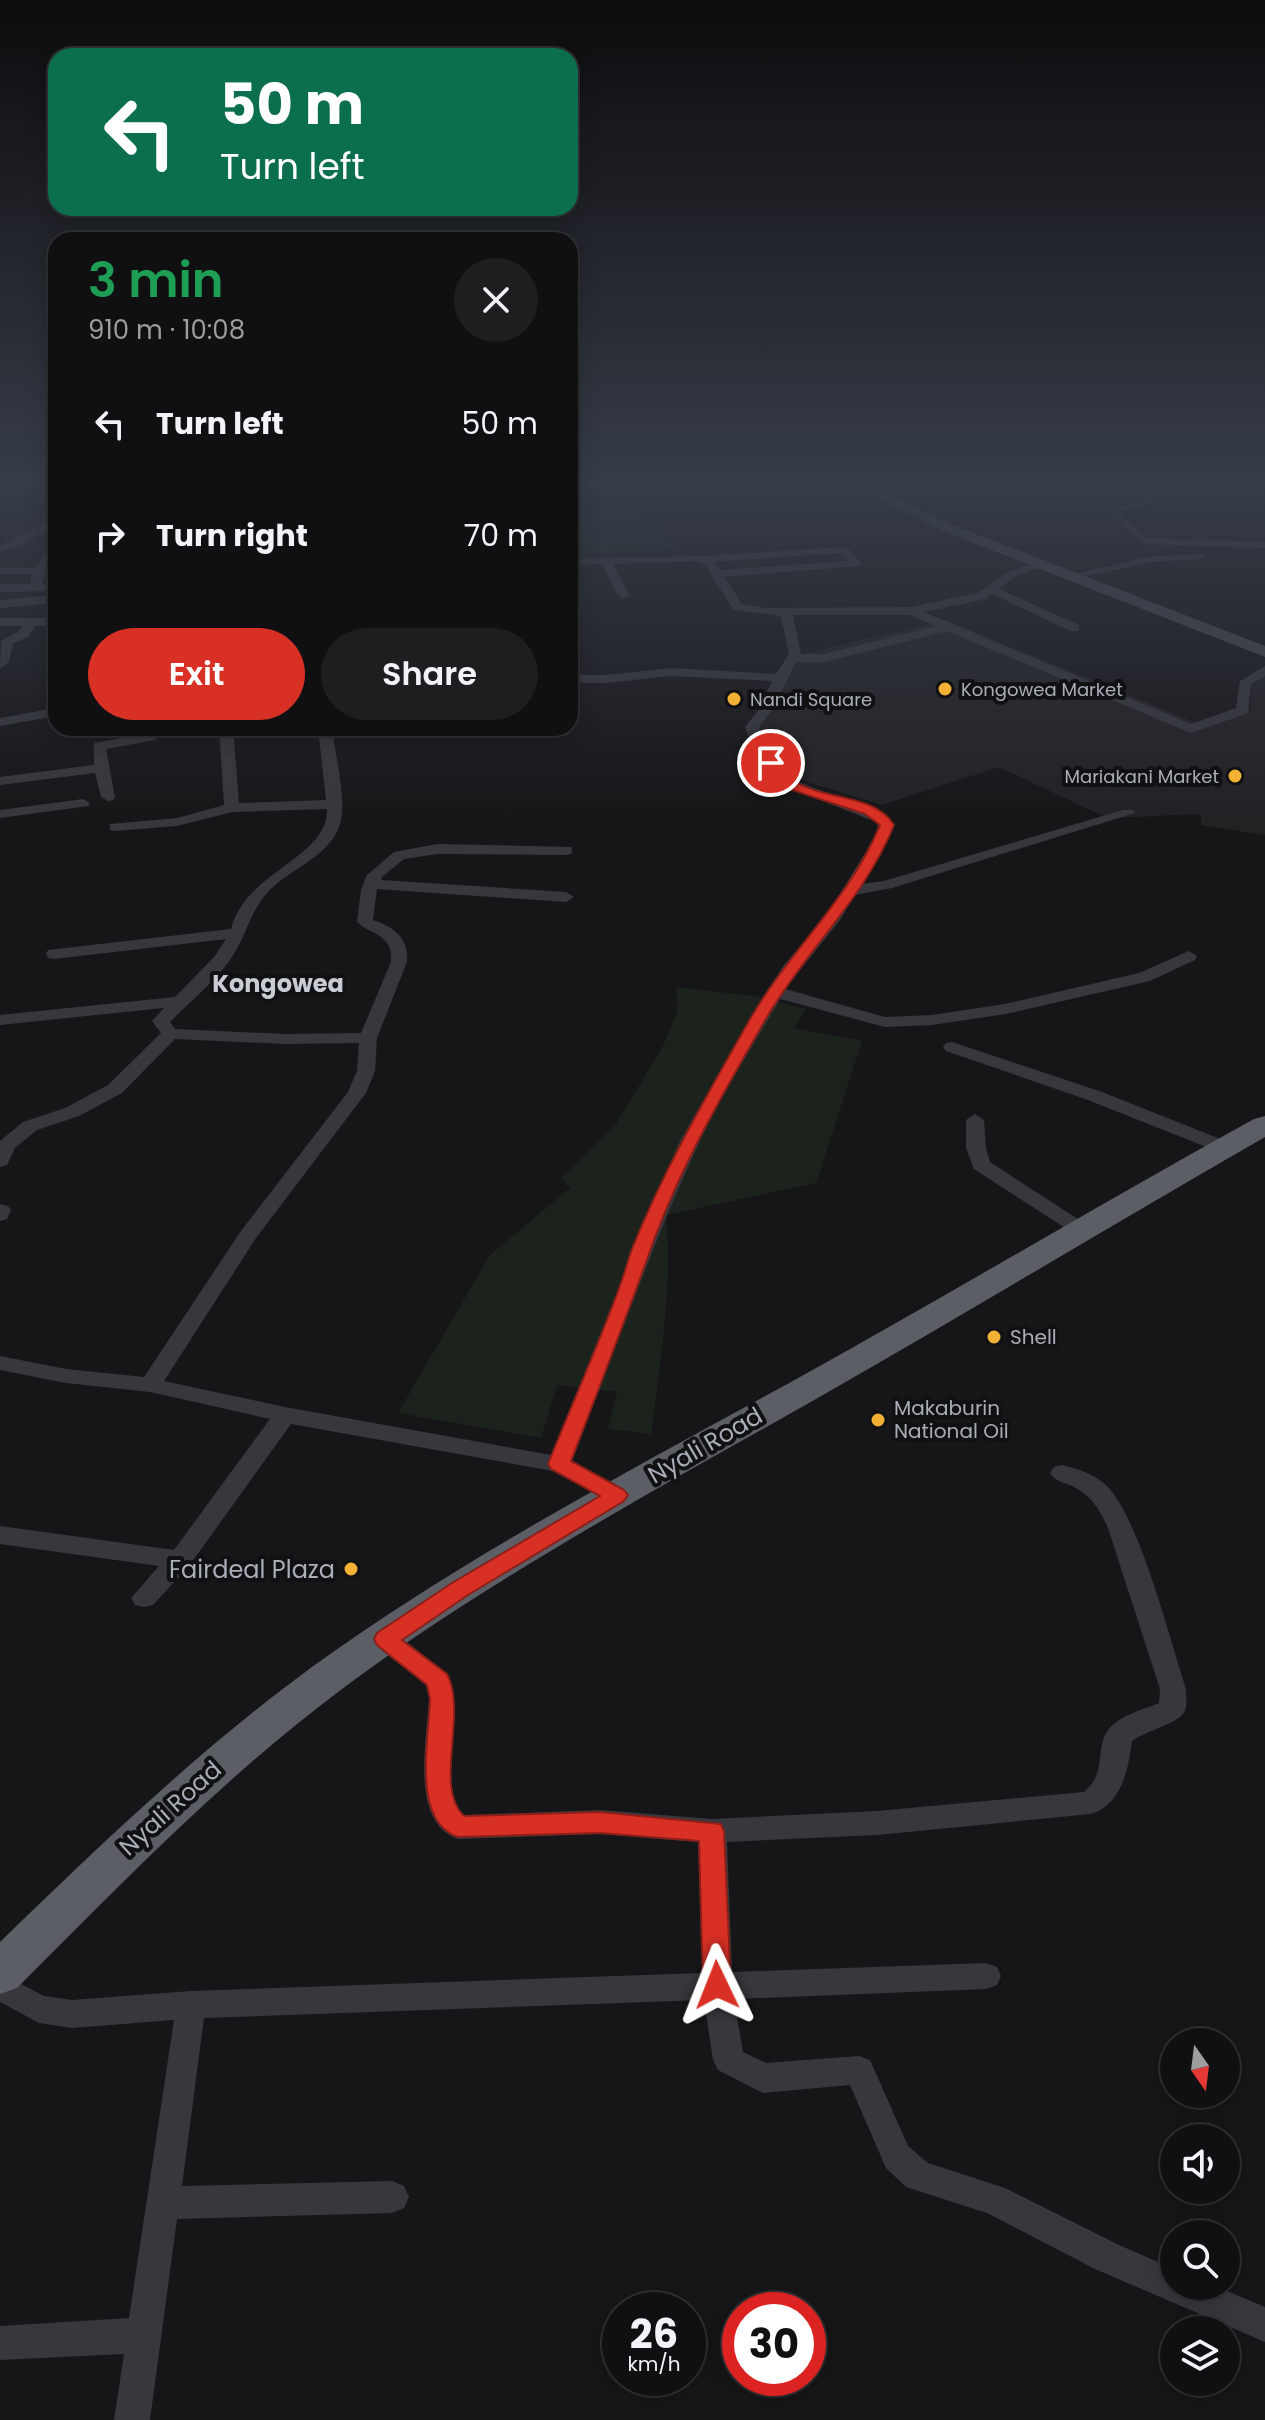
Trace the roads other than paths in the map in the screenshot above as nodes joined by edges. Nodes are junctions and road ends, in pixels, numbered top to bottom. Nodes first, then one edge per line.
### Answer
1 (621, 592) edge
2 (728, 592) edge
3 (989, 592) edge
4 (996, 592) edge
5 (1112, 592) edge
6 (623, 595) dead end
7 (48, 601) edge
8 (19, 603) junction
9 (0, 604) edge
10 (911, 611) junction
11 (786, 612) junction
12 (0, 620) edge
13 (48, 622) edge
14 (31, 623) junction
15 (948, 627) junction
16 (1075, 628) dead end
17 (3, 641) edge
18 (1265, 652) edge
19 (793, 658) junction
20 (0, 665) edge
21 (1265, 670) edge
22 (780, 678) junction
23 (578, 679) edge
24 (48, 713) edge
25 (0, 722) edge
26 (151, 736) edge
27 (227, 736) edge
28 (326, 736) edge
29 (101, 768) junction
30 (0, 781) edge
31 (108, 797) dead end
32 (83, 803) dead end
33 (334, 804) junction
34 (232, 808) junction
35 (1128, 813) dead end
36 (0, 814) edge
37 (115, 827) dead end
38 (567, 850) dead end
39 (372, 884) junction
40 (849, 891) junction
41 (566, 897) dead end
42 (238, 933) junction
43 (54, 954) dead end
44 (1189, 956) dead end
45 (775, 992) junction
46 (182, 1001) junction
47 (0, 1020) edge
48 (170, 1034) junction
49 (368, 1038) junction
50 (952, 1047) dead end
51 (975, 1120) dead end
52 (1265, 1125) edge
53 (1226, 1148) junction
54 (0, 1161) edge
55 (1080, 1229) junction
56 (0, 1363) edge
57 (150, 1385) junction
58 (285, 1415) junction
59 (559, 1464) junction
60 (1062, 1473) dead end
61 (617, 1495) junction
62 (0, 1535) edge
63 (180, 1560) junction
64 (144, 1598) dead end
65 (385, 1639) junction
66 (712, 1831) junction
67 (0, 1973) edge
68 (986, 1976) dead end
69 (717, 1985) junction
70 (0, 1986) edge
71 (191, 2005) junction
72 (392, 2197) dead end
73 (163, 2203) junction
74 (1265, 2325) edge
75 (144, 2335) junction
76 (0, 2343) edge
77 (132, 2420) edge

1 - 6 street
2 - 11 street
3 - 10 street
4 - 16 street
5 - 18 main road
7 - 8 street
8 - 9 street
8 - 12 street
10 - 11 street
10 - 15 street
11 - 19 street
12 - 14 street
13 - 14 street
14 - 17 street
15 - 19 street
15 - 21 street
17 - 20 street
19 - 22 street
22 - 23 street
22 - 40 street
24 - 25 street
26 - 29 street
27 - 34 street
28 - 33 street
29 - 30 street
29 - 31 street
32 - 36 street
33 - 34 street
33 - 42 street
34 - 37 street
35 - 40 street
38 - 39 street
39 - 41 street
39 - 49 street
40 - 45 street
42 - 43 street
42 - 46 street
44 - 45 street
45 - 59 street
46 - 47 street
46 - 48 street
48 - 49 street
48 - 54 street
49 - 57 street
50 - 53 street
51 - 55 street
52 - 53 highway, Nyali Road
53 - 55 highway, Nyali Road
55 - 61 highway, Nyali Road
56 - 57 street
57 - 58 street
58 - 59 street
58 - 63 street
59 - 61 street
60 - 66 street
61 - 65 highway, Nyali Road
62 - 63 street
63 - 64 street
65 - 66 street
65 - 67 highway, Nyali Road
66 - 69 street
68 - 69 street
69 - 71 street
69 - 74 street
70 - 71 street
71 - 73 street
72 - 73 street
73 - 75 street
75 - 76 street
75 - 77 street

